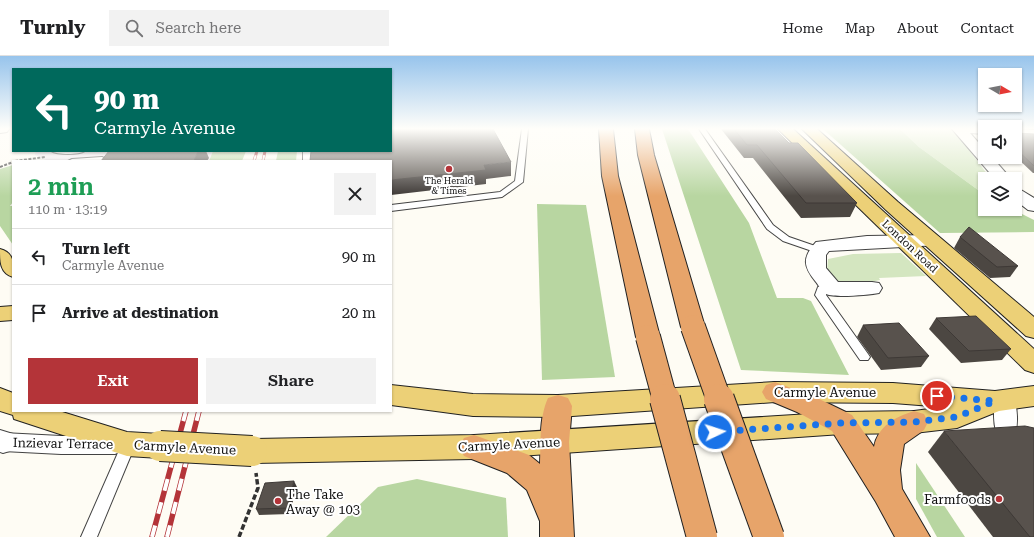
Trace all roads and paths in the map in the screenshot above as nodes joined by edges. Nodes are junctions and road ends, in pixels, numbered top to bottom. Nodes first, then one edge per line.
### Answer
1 (522, 151) edge
2 (605, 151) edge
3 (608, 151) edge
4 (645, 151) edge
5 (718, 151) edge
6 (809, 151) edge
7 (834, 151) edge
8 (979, 151) edge
9 (58, 152) edge
10 (88, 152) edge
11 (22, 160) edge
12 (82, 160) edge
13 (101, 160) edge
14 (12, 162) edge
15 (0, 167) edge
16 (997, 172) edge
17 (610, 176) junction
18 (1022, 198) edge
19 (1034, 206) edge
20 (392, 208) edge
21 (932, 241) junction
22 (906, 242) junction
23 (818, 250) junction
24 (0, 255) edge
25 (12, 270) edge
26 (832, 288) junction
27 (872, 288) dead end
28 (12, 313) edge
29 (0, 314) edge
30 (1034, 330) edge
31 (864, 357) dead end
32 (1034, 364) edge
33 (775, 392) junction
34 (392, 395) edge
35 (1034, 396) edge
36 (0, 398) edge
37 (1000, 400) junction
38 (12, 404) edge
39 (558, 406) junction
40 (27, 412) edge
41 (914, 422) junction
42 (842, 423) junction
43 (1014, 438) edge
44 (1, 442) edge
45 (556, 442) junction
46 (127, 444) junction
47 (474, 447) junction
48 (255, 451) junction
49 (887, 492) junction
50 (556, 528) edge
51 (88, 537) edge
52 (239, 537) edge
53 (702, 537) edge
54 (769, 537) edge
55 (913, 537) edge

1 - 20 lane
2 - 17 highway
3 - 17 highway
4 - 54 highway, bridge
5 - 23 lane
6 - 22 main road, London Road
7 - 21 main road, London Road
8 - 16 street
9 - 11 path
10 - 12 lane
12 - 13 lane
14 - 15 path
17 - 53 highway, bridge
18 - 19 street
21 - 22 street
21 - 30 main road, London Road
22 - 23 street
22 - 32 main road, London Road
23 - 26 street
24 - 25 main road
26 - 27 street
26 - 31 lane
28 - 29 main road
33 - 37 main road, Carmyle Avenue
33 - 39 main road, Carmyle Avenue
33 - 42 highway
34 - 39 main road, Carmyle Avenue
35 - 37 main road, Carmyle Avenue
36 - 38 main road
37 - 41 main road, Carmyle Avenue
37 - 43 street
39 - 45 highway
40 - 46 main road, Carmyle Avenue
41 - 42 main road, Carmyle Avenue
41 - 49 highway
42 - 45 main road, Carmyle Avenue
42 - 49 highway
44 - 46 street, Inzievar Terrace
45 - 47 main road, Carmyle Avenue
45 - 50 highway
46 - 48 main road, Carmyle Avenue, bridge
46 - 51 lane
47 - 48 main road, Carmyle Avenue
47 - 50 highway
48 - 52 path
49 - 55 highway

